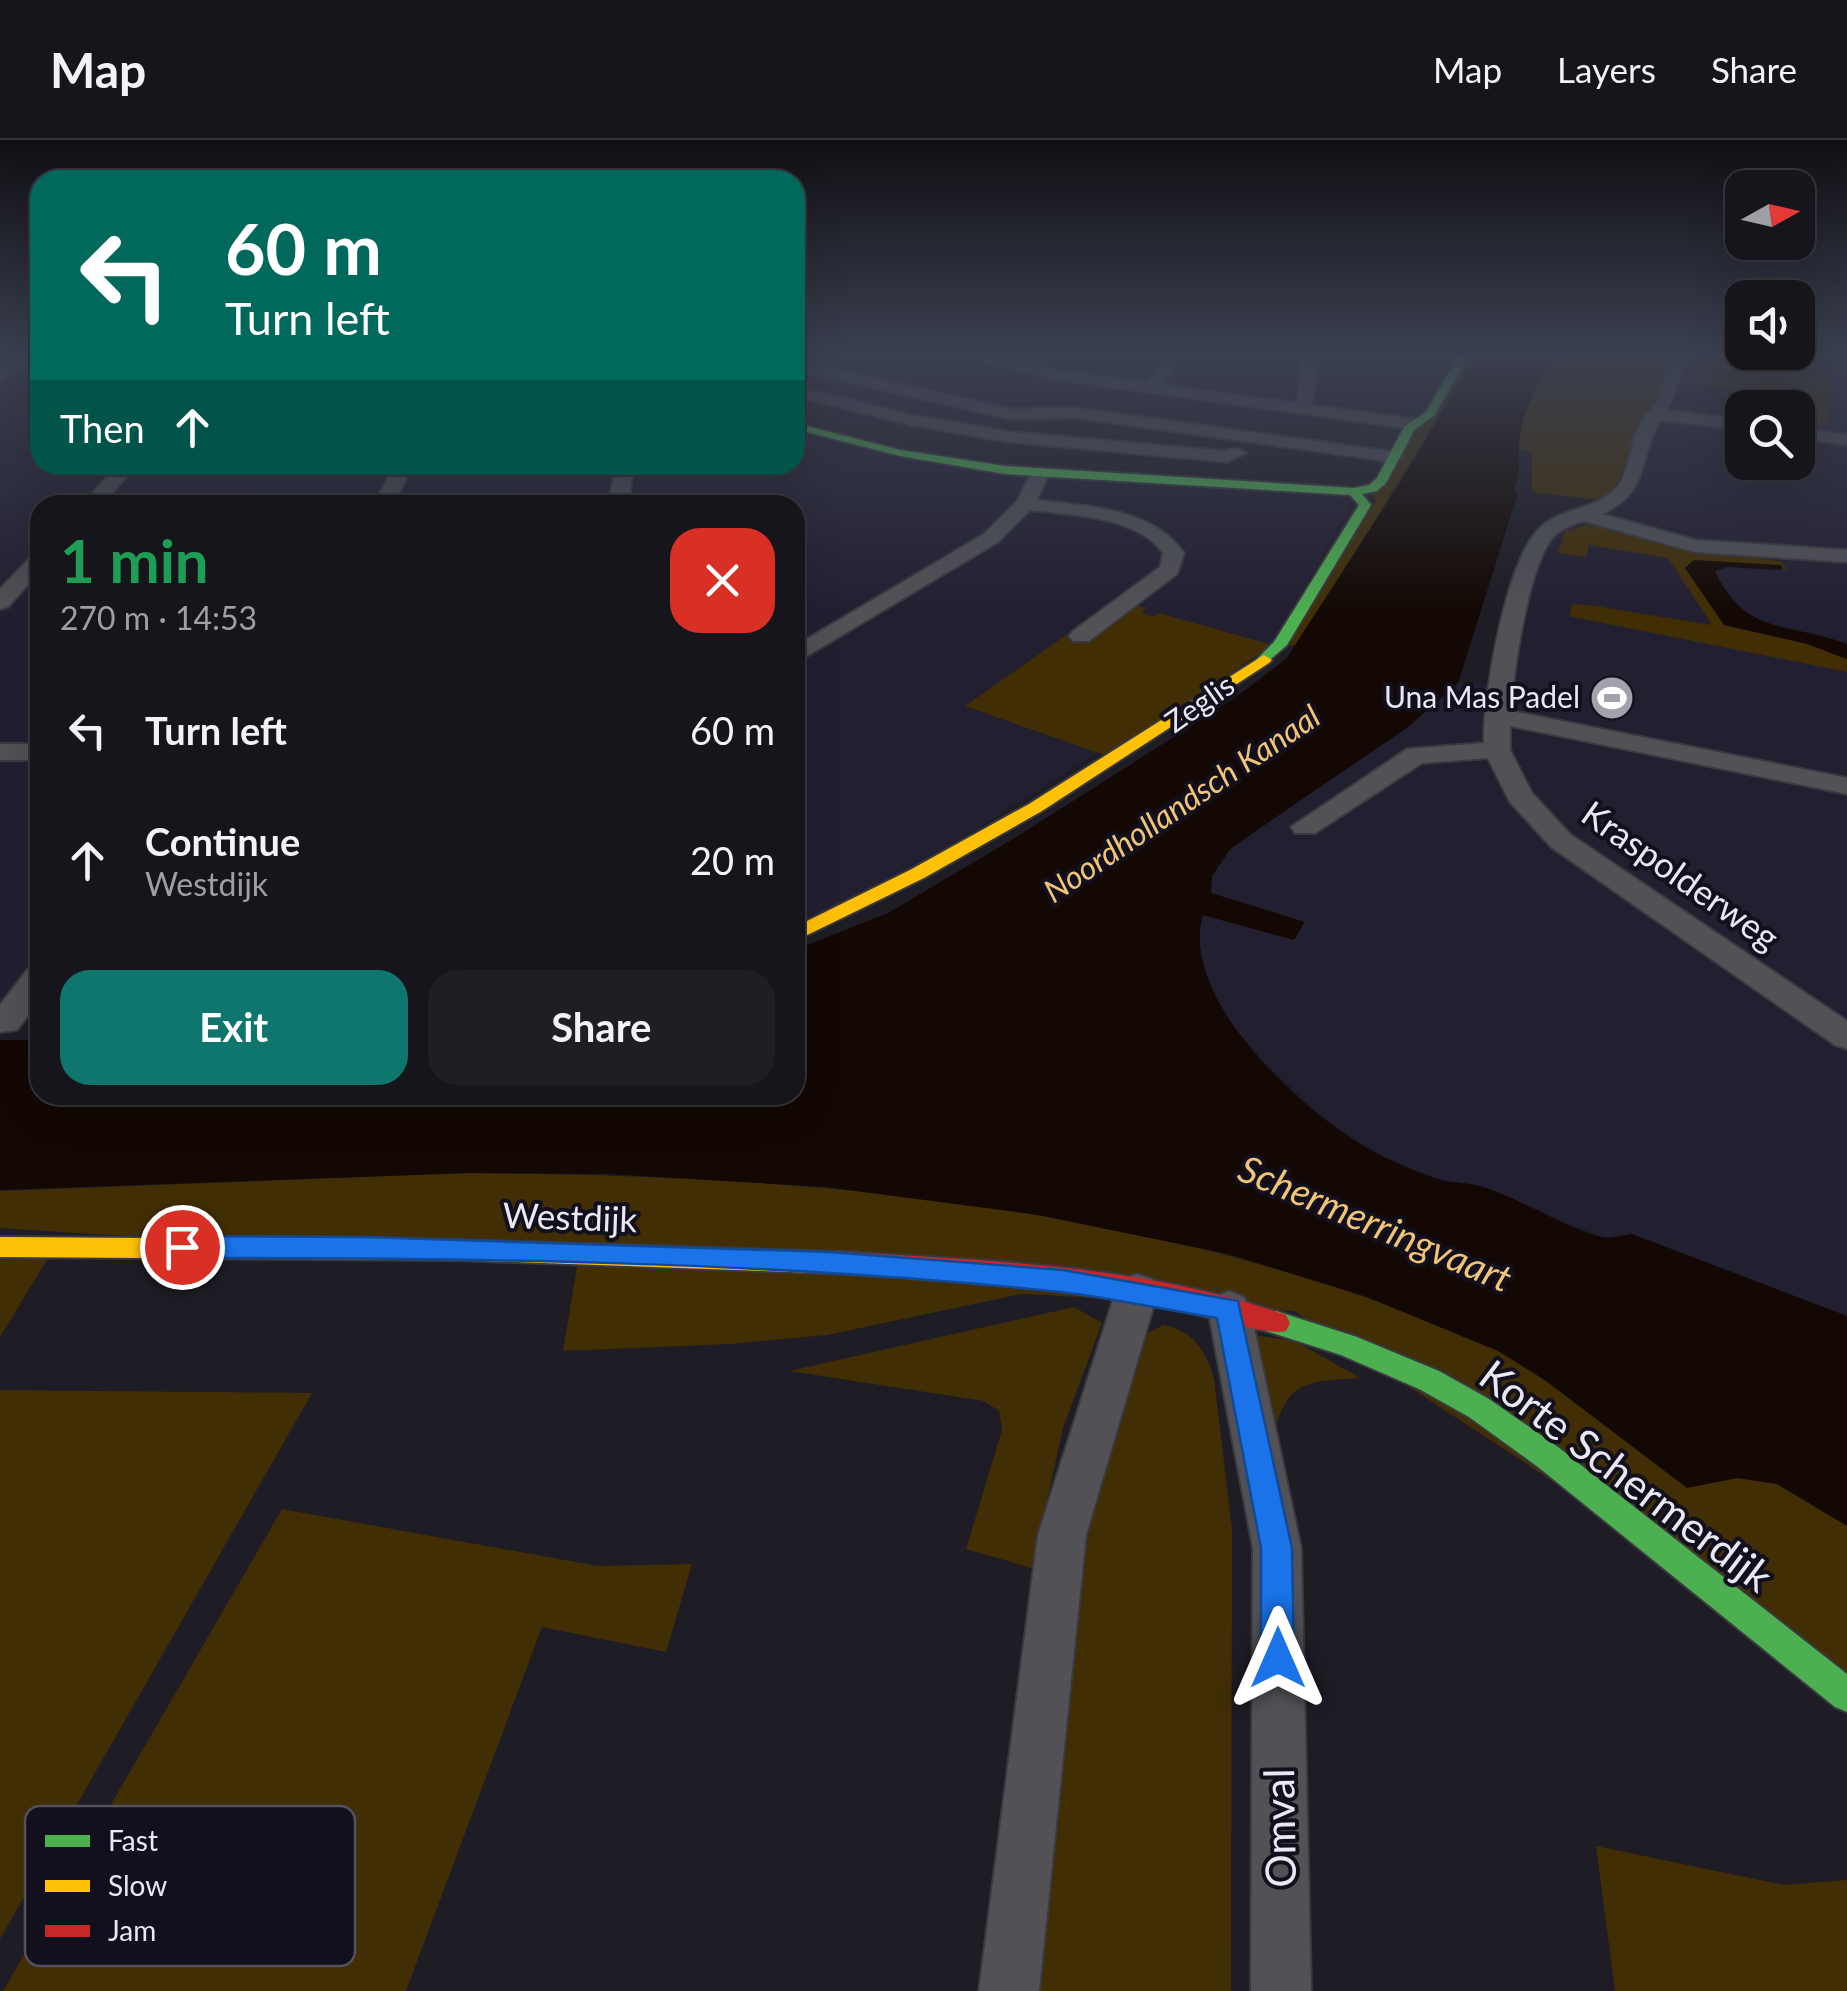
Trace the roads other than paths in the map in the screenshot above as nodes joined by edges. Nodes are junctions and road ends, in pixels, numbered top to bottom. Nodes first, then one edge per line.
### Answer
1 (855, 441) edge
2 (1060, 441) edge
3 (1245, 441) edge
4 (1286, 441) edge
5 (1403, 441) edge
6 (1642, 441) edge
7 (1394, 457) junction
8 (1040, 474) junction
9 (118, 475) edge
10 (1354, 492) junction
11 (100, 495) edge
12 (1025, 504) junction
13 (1585, 515) junction
14 (1847, 556) edge
15 (30, 570) edge
16 (0, 602) edge
17 (1082, 636) dead end
18 (805, 650) edge
19 (1496, 716) junction
20 (1497, 750) junction
21 (0, 752) edge
22 (30, 752) edge
23 (1847, 786) edge
24 (1305, 827) dead end
25 (805, 931) edge
26 (30, 990) edge
27 (30, 1022) edge
28 (1847, 1037) edge
29 (0, 1246) edge
30 (1137, 1292) junction
31 (1229, 1309) junction
32 (1847, 1695) edge
33 (1009, 1991) edge
34 (1281, 1991) edge

1 - 8 street
2 - 3 street
4 - 7 street
5 - 7 street
6 - 13 street
7 - 10 street
8 - 10 street
8 - 12 street
9 - 11 street
10 - 25 street, Zeglis
12 - 17 street
12 - 18 street
13 - 14 street
13 - 19 street
15 - 16 street
19 - 20 street
19 - 23 street
20 - 24 street
20 - 28 street, Kraspolderweg
21 - 22 street
26 - 27 street
29 - 30 street, Westdijk
30 - 31 street, Westdijk
30 - 33 street
31 - 32 street, Korte Schermerdijk
31 - 34 street, Omval

